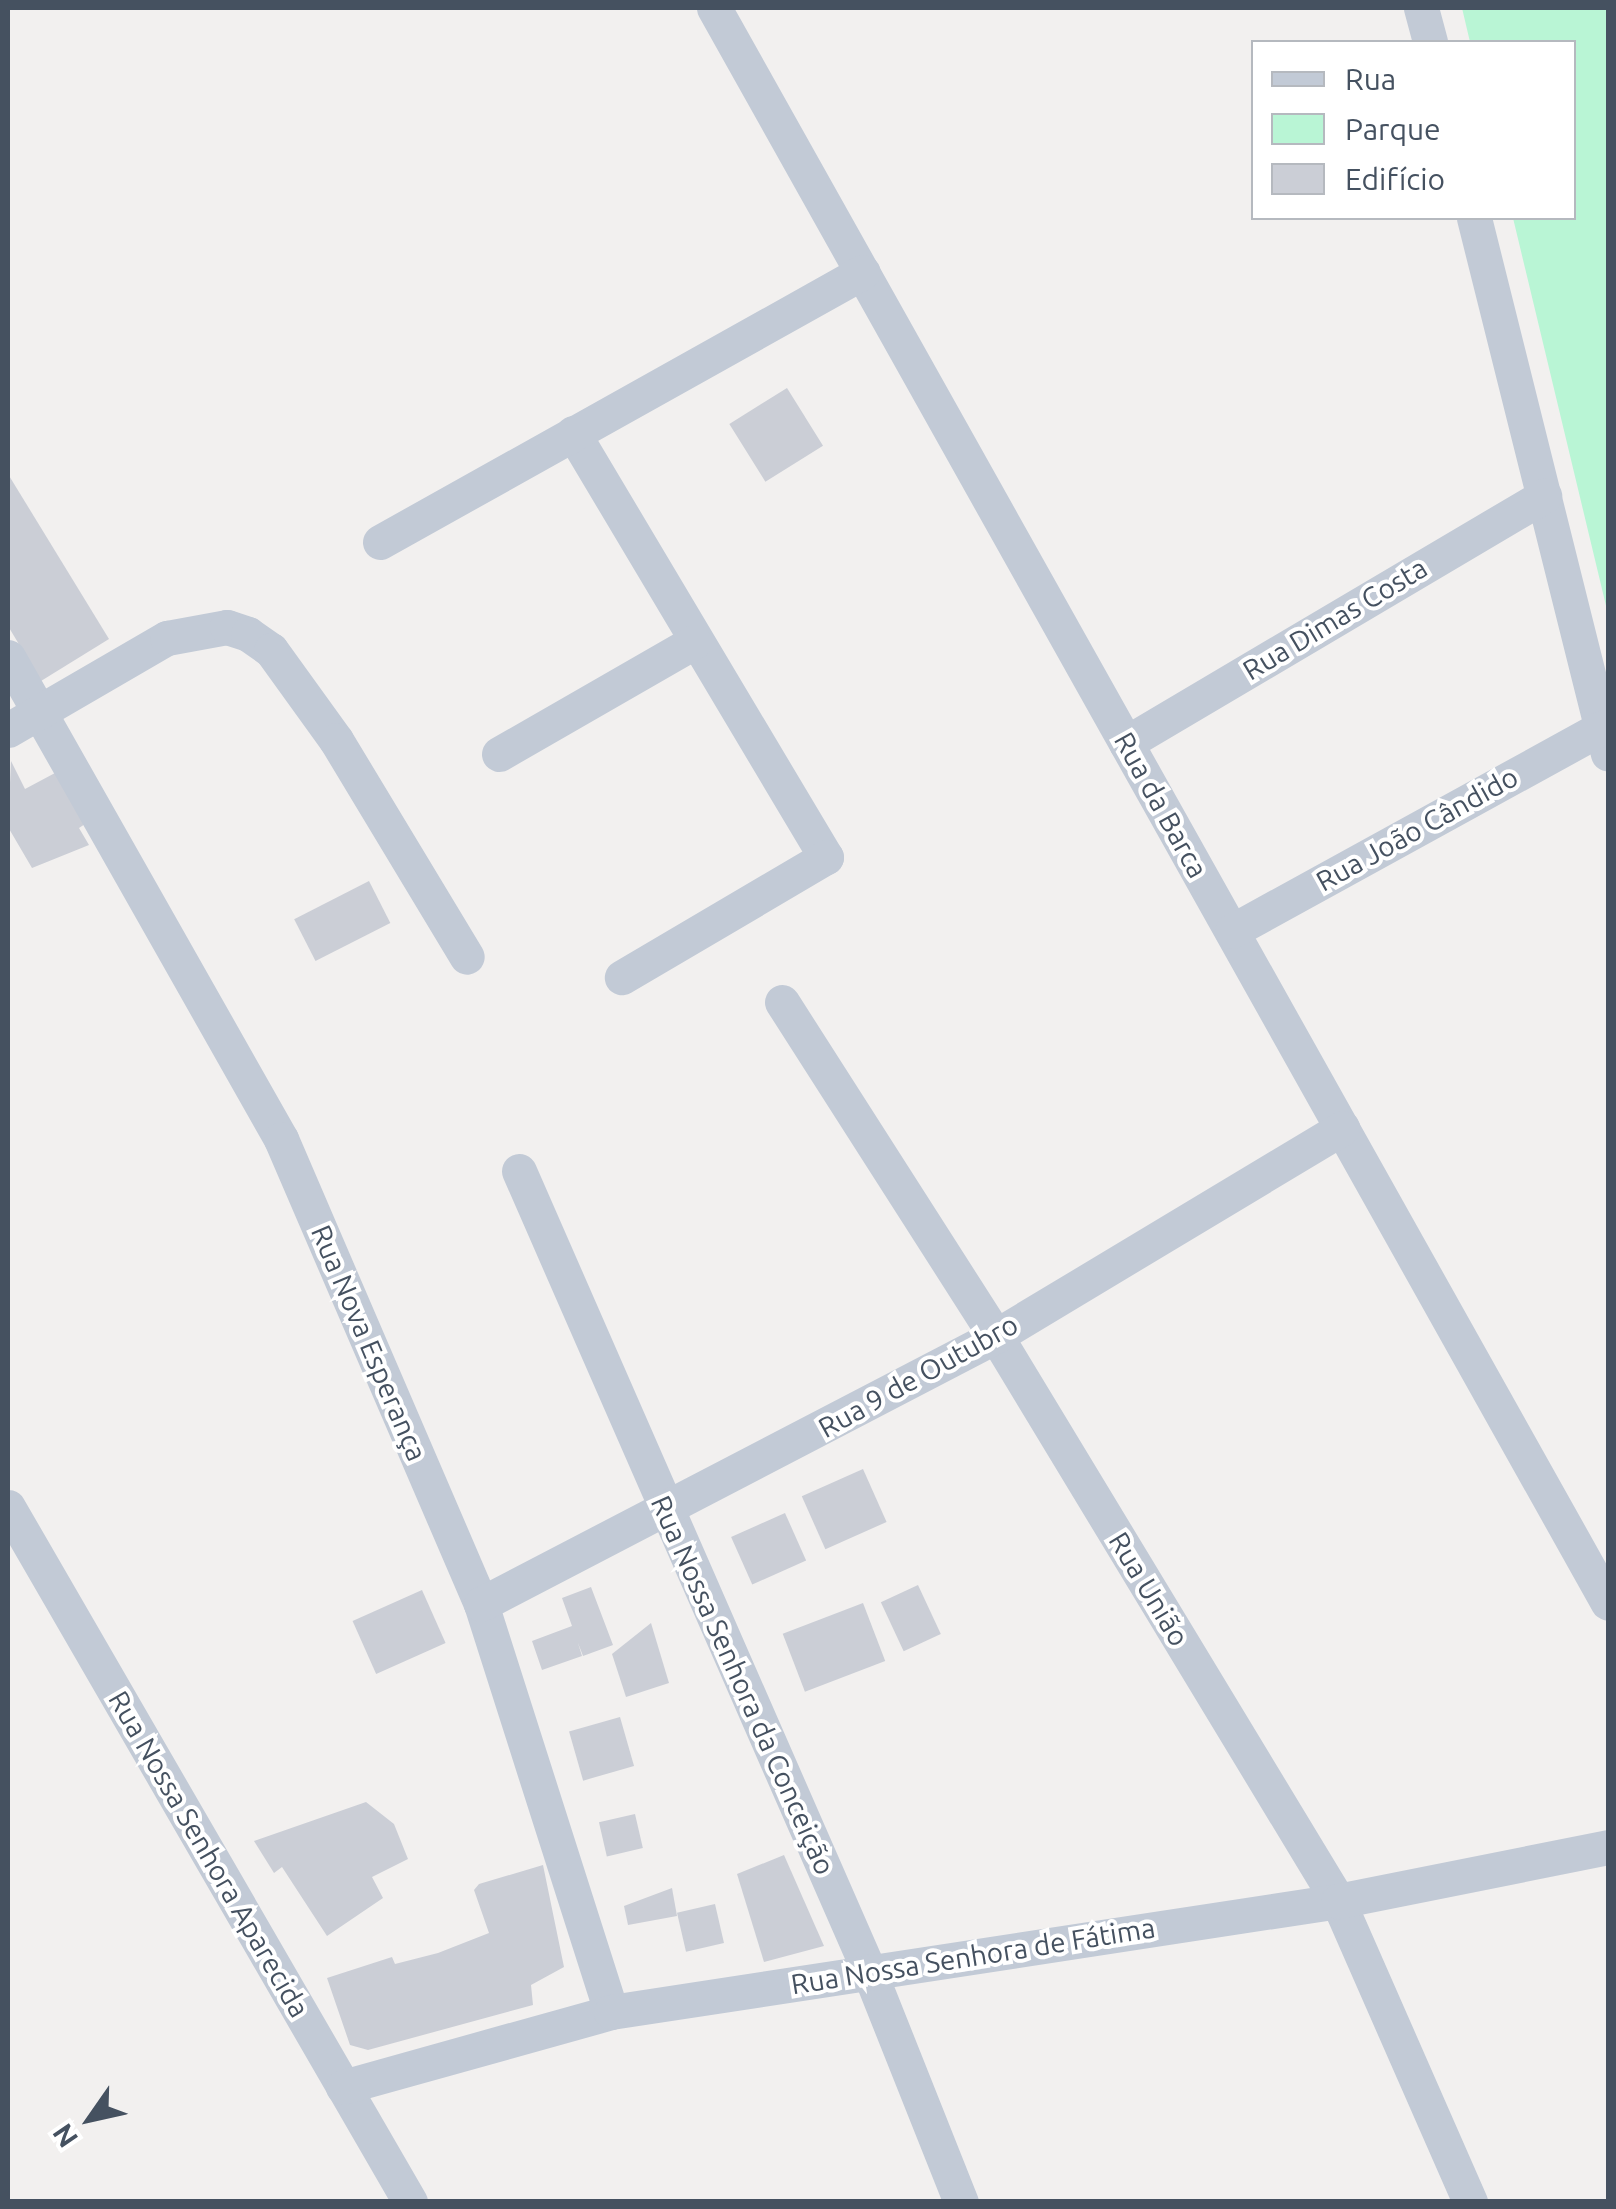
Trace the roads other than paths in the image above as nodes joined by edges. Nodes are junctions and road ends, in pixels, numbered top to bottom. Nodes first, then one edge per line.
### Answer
1 (714, 8) edge
2 (1421, 8) edge
3 (1429, 40) edge
4 (1475, 220) edge
5 (863, 272) junction
6 (573, 433) junction
7 (1544, 496) junction
8 (380, 542) dead end
9 (694, 642) junction
10 (8, 657) edge
11 (40, 712) junction
12 (8, 730) edge
13 (1605, 741) edge
14 (1126, 743) junction
15 (498, 754) dead end
16 (1232, 931) junction
17 (467, 957) dead end
18 (622, 977) dead end
19 (782, 1002) dead end
20 (1342, 1128) junction
21 (519, 1170) dead end
22 (996, 1336) junction
23 (8, 1506) edge
24 (666, 1512) junction
25 (22, 1562) edge
26 (1608, 1603) edge
27 (481, 1604) junction
28 (1608, 1847) edge
29 (1338, 1901) junction
30 (869, 1971) junction
31 (611, 2012) junction
32 (343, 2087) junction
33 (410, 2202) edge
34 (962, 2202) edge
35 (1470, 2202) edge

1 - 5 street, Rua da Barca
2 - 3 street
4 - 7 street
5 - 6 street
5 - 14 street, Rua da Barca
6 - 8 street
6 - 9 street
7 - 13 street
7 - 14 street, Rua Dimas Costa
9 - 15 street
9 - 18 street
10 - 11 street
11 - 12 street
11 - 17 street
11 - 27 street, Rua Nova Esperança
13 - 16 street, Rua João Cândido
14 - 16 street, Rua da Barca
16 - 20 street, Rua da Barca
19 - 22 street, Rua União
20 - 22 street, Rua 9 de Outubro
20 - 26 street, Rua da Barca
21 - 24 street, Rua Nossa Senhora da Conceição
22 - 24 street, Rua 9 de Outubro
22 - 29 street, Rua União
23 - 25 street, Rua Nossa Senhora Aparecida
24 - 27 street, Rua 9 de Outubro
24 - 30 street, Rua Nossa Senhora da Conceição
25 - 32 street, Rua Nossa Senhora Aparecida
27 - 31 street, Rua Nova Esperança
28 - 29 street, Rua Nossa Senhora de Fátima
29 - 30 street, Rua Nossa Senhora de Fátima
29 - 35 street, Rua União
30 - 31 street, Rua Nossa Senhora de Fátima
30 - 34 street, Rua Nossa Senhora da Conceição
31 - 32 street, Rua Nossa Senhora de Fátima
32 - 33 street, Rua Nossa Senhora Aparecida

